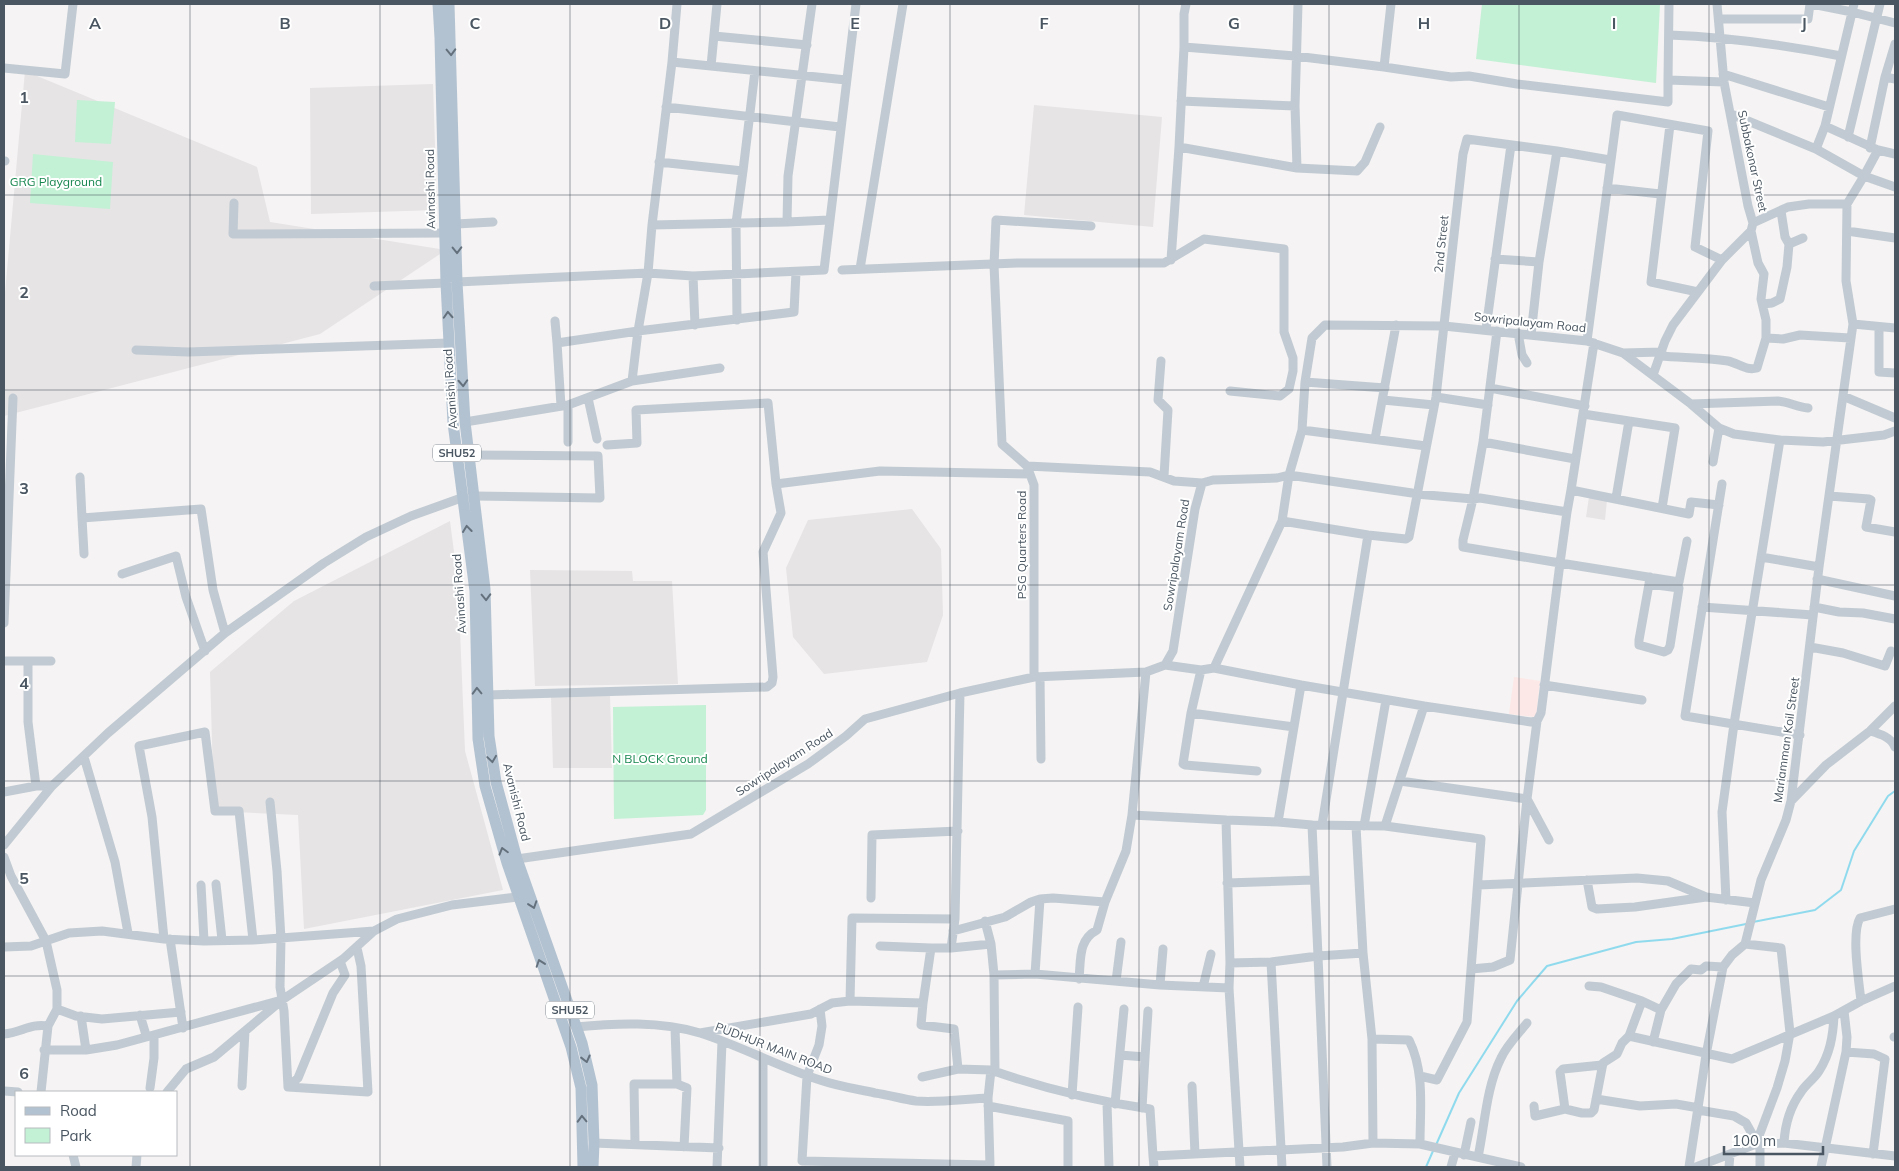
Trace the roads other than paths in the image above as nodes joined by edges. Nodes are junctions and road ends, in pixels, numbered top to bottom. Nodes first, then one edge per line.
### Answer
1 (73, 4) edge
2 (438, 4) edge
3 (448, 4) edge
4 (677, 4) edge
5 (717, 4) edge
6 (812, 4) edge
7 (856, 4) edge
8 (903, 4) edge
9 (1186, 4) edge
10 (1298, 4) edge
11 (1391, 4) edge
12 (1668, 4) edge
13 (1717, 4) edge
14 (1811, 4) edge
15 (1880, 4) edge
16 (1853, 8) edge
17 (1719, 19) junction
18 (1876, 19) junction
19 (1895, 24) edge
20 (1669, 35) junction
21 (714, 36) junction
22 (1720, 37) junction
23 (807, 45) junction
24 (1184, 47) junction
25 (1895, 48) edge
26 (1295, 56) junction
27 (1841, 56) junction
28 (672, 62) junction
29 (711, 66) junction
30 (4, 68) edge
31 (1384, 68) junction
32 (755, 71) junction
33 (802, 76) junction
34 (1886, 77) junction
35 (1723, 78) junction
36 (1895, 79) edge
37 (846, 80) junction
38 (1668, 80) junction
39 (1181, 102) junction
40 (666, 106) junction
41 (1295, 106) junction
42 (1829, 107) junction
43 (1731, 114) junction
44 (749, 117) junction
45 (795, 122) junction
46 (1670, 125) junction
47 (1825, 126) junction
48 (840, 127) junction
49 (1380, 127) dead end
50 (1848, 137) junction
51 (1511, 145) junction
52 (1179, 147) junction
53 (1816, 149) junction
54 (1874, 149) junction
55 (1557, 151) junction
56 (1895, 154) edge
57 (1610, 160) junction
58 (659, 162) junction
59 (1298, 168) junction
60 (743, 171) junction
61 (1864, 176) junction
62 (1895, 187) edge
63 (1607, 188) junction
64 (1660, 194) junction
65 (234, 203) dead end
66 (1847, 204) junction
67 (1781, 211) junction
68 (829, 220) junction
69 (493, 222) dead end
70 (787, 222) junction
71 (736, 223) junction
72 (456, 224) junction
73 (652, 225) junction
74 (1092, 226) dead end
75 (1752, 227) junction
76 (1847, 231) junction
77 (445, 233) junction
78 (1803, 238) dead end
79 (1895, 238) edge
80 (1789, 244) junction
81 (1495, 259) junction
82 (1171, 260) junction
83 (1722, 260) junction
84 (1540, 262) junction
85 (994, 264) junction
86 (860, 269) junction
87 (842, 270) dead end
88 (796, 272) junction
89 (648, 273) junction
90 (736, 274) junction
91 (693, 276) junction
92 (452, 283) junction
93 (374, 286) dead end
94 (1698, 292) junction
95 (1763, 304) junction
96 (737, 320) junction
97 (555, 321) dead end
98 (1853, 324) junction
99 (695, 325) junction
100 (1396, 325) junction
101 (1444, 326) junction
102 (1879, 328) junction
103 (1895, 328) edge
104 (1486, 329) junction
105 (638, 331) junction
106 (1497, 331) junction
107 (1518, 333) junction
108 (1531, 335) junction
109 (1766, 338) junction
110 (1850, 338) junction
111 (1590, 342) junction
112 (557, 343) junction
113 (449, 344) junction
114 (136, 350) dead end
115 (1623, 353) junction
116 (1661, 354) junction
117 (1160, 361) dead end
118 (1527, 363) dead end
119 (720, 368) dead end
120 (1895, 374) edge
121 (1653, 375) junction
122 (632, 381) junction
123 (1305, 382) junction
124 (1385, 388) junction
125 (1490, 388) junction
126 (1230, 391) dead end
127 (1843, 396) junction
128 (13, 398) dead end
129 (588, 398) junction
130 (1383, 400) junction
131 (1435, 401) junction
132 (1692, 404) junction
133 (565, 405) junction
134 (1488, 405) junction
135 (1808, 408) dead end
136 (1584, 410) junction
137 (1895, 418) edge
138 (1628, 421) junction
139 (465, 422) junction
140 (1719, 428) junction
141 (1302, 430) junction
142 (1895, 431) edge
143 (597, 439) dead end
144 (1375, 439) junction
145 (1780, 440) junction
146 (568, 442) dead end
147 (1482, 442) junction
148 (1836, 442) junction
149 (607, 445) dead end
150 (1426, 446) junction
151 (469, 456) junction
152 (1575, 459) junction
153 (1713, 462) dead end
154 (1029, 470) junction
155 (1289, 474) junction
156 (1164, 476) junction
157 (80, 477) dead end
158 (1202, 482) junction
159 (776, 484) junction
160 (1722, 484) dead end
161 (1571, 490) junction
162 (1416, 494) junction
163 (469, 496) junction
164 (1829, 496) junction
165 (1616, 498) junction
166 (1473, 499) junction
167 (1719, 505) junction
168 (1662, 508) junction
169 (1567, 512) junction
170 (82, 518) junction
171 (6, 520) edge
172 (1282, 520) junction
173 (1895, 532) edge
174 (1368, 535) junction
175 (1687, 541) dead end
176 (84, 554) dead end
177 (1760, 557) junction
178 (1560, 563) junction
179 (1819, 566) junction
180 (122, 574) dead end
181 (1817, 579) junction
182 (1650, 580) junction
183 (1895, 596) edge
184 (1702, 607) junction
185 (1753, 611) junction
186 (1814, 611) junction
187 (1895, 619) edge
188 (4, 623) edge
189 (225, 633) junction
190 (1895, 642) edge
191 (1810, 647) junction
192 (205, 651) junction
193 (1893, 652) edge
194 (4, 660) edge
195 (28, 661) junction
196 (51, 661) dead end
197 (1165, 665) junction
198 (1214, 668) junction
199 (1201, 670) junction
200 (1146, 672) junction
201 (1037, 677) junction
202 (1301, 685) junction
203 (1544, 685) junction
204 (1343, 692) junction
205 (960, 693) junction
206 (488, 695) junction
207 (1386, 700) junction
208 (1642, 700) dead end
209 (1424, 706) junction
210 (1895, 706) edge
211 (1191, 713) junction
212 (1537, 720) junction
213 (1734, 724) junction
214 (1294, 727) junction
215 (1870, 731) junction
216 (1800, 735) junction
217 (1895, 747) edge
218 (84, 756) junction
219 (1041, 759) dead end
220 (1257, 771) dead end
221 (1400, 780) junction
222 (36, 786) junction
223 (52, 786) junction
224 (4, 792) edge
225 (1527, 799) junction
226 (1791, 801) junction
227 (270, 802) dead end
228 (1132, 815) junction
229 (1226, 820) junction
230 (1278, 822) junction
231 (1317, 825) junction
232 (1360, 826) junction
233 (1386, 826) junction
234 (958, 831) junction
235 (1549, 840) dead end
236 (4, 844) edge
237 (4, 857) edge
238 (517, 859) junction
239 (1313, 880) junction
240 (1587, 880) junction
241 (1227, 883) junction
242 (1518, 883) junction
243 (216, 884) dead end
244 (201, 885) dead end
245 (1478, 885) junction
246 (1706, 897) junction
247 (517, 898) junction
248 (871, 898) dead end
249 (1040, 899) junction
250 (1726, 900) junction
251 (1105, 902) junction
252 (1755, 903) junction
253 (1895, 909) edge
254 (955, 920) junction
255 (986, 921) junction
256 (374, 931) junction
257 (953, 931) junction
258 (128, 933) junction
259 (168, 939) junction
260 (280, 939) junction
261 (204, 940) junction
262 (222, 940) junction
263 (253, 940) junction
264 (46, 941) junction
265 (1121, 942) dead end
266 (991, 944) junction
267 (1745, 944) junction
268 (880, 946) dead end
269 (4, 947) edge
270 (357, 948) junction
271 (931, 948) junction
272 (951, 948) junction
273 (1163, 949) dead end
274 (1363, 953) junction
275 (1211, 954) dead end
276 (1318, 956) junction
277 (340, 961) junction
278 (1271, 962) junction
279 (1230, 963) junction
280 (1723, 967) junction
281 (1471, 969) junction
282 (1035, 974) junction
283 (994, 975) junction
284 (1078, 978) junction
285 (1116, 981) junction
286 (1160, 985) junction
287 (1589, 986) dead end
288 (1895, 986) edge
289 (1203, 987) junction
290 (1229, 988) junction
291 (282, 1000) junction
292 (1861, 1000) junction
293 (850, 1001) junction
294 (1642, 1001) junction
295 (923, 1003) junction
296 (1078, 1007) dead end
297 (58, 1009) junction
298 (820, 1009) junction
299 (1124, 1009) dead end
300 (1660, 1010) junction
301 (1148, 1011) dead end
302 (1844, 1011) junction
303 (181, 1012) junction
304 (140, 1015) junction
305 (81, 1016) junction
306 (1834, 1016) junction
307 (1527, 1023) dead end
308 (48, 1026) junction
309 (576, 1027) junction
310 (183, 1028) junction
311 (675, 1028) junction
312 (245, 1031) junction
313 (700, 1033) junction
314 (1790, 1033) junction
315 (4, 1034) edge
316 (150, 1035) junction
317 (1629, 1036) junction
318 (1372, 1039) junction
319 (722, 1042) junction
320 (1653, 1042) junction
321 (44, 1050) junction
322 (86, 1050) junction
323 (1846, 1052) junction
324 (1706, 1054) junction
325 (1120, 1055) junction
326 (1145, 1057) junction
327 (763, 1059) junction
328 (1602, 1065) junction
329 (958, 1069) junction
330 (993, 1071) junction
331 (807, 1076) junction
332 (1420, 1076) junction
333 (922, 1077) dead end
334 (677, 1084) junction
335 (242, 1086) dead end
336 (1192, 1086) dead end
337 (288, 1087) junction
338 (150, 1088) dead end
339 (41, 1091) edge
340 (168, 1091) edge
341 (1072, 1094) junction
342 (1596, 1099) junction
343 (988, 1102) junction
344 (1111, 1104) junction
345 (1534, 1106) dead end
346 (1142, 1108) junction
347 (1565, 1108) junction
348 (1699, 1109) junction
349 (1471, 1122) dead end
350 (594, 1143) junction
351 (1373, 1143) junction
352 (1784, 1143) junction
353 (635, 1144) junction
354 (1756, 1144) junction
355 (1424, 1145) junction
356 (684, 1147) junction
357 (719, 1148) junction
358 (1326, 1148) junction
359 (1824, 1149) junction
360 (1281, 1150) junction
361 (1239, 1152) junction
362 (1195, 1154) junction
363 (1460, 1154) junction
364 (1730, 1154) junction
365 (1873, 1154) junction
366 (1153, 1156) junction
367 (1895, 1156) edge
368 (1478, 1157) junction
369 (588, 1164) edge
370 (819, 1164) edge
371 (863, 1164) edge
372 (717, 1167) edge
373 (763, 1167) edge
374 (1068, 1167) edge
375 (1109, 1167) edge
376 (1154, 1167) edge
377 (1240, 1167) edge
378 (1282, 1167) edge
379 (1327, 1167) edge
380 (1452, 1167) edge
381 (1476, 1167) edge
382 (1521, 1167) edge
383 (1690, 1167) edge
384 (1696, 1167) edge
385 (1729, 1167) edge
386 (1760, 1167) edge
387 (1821, 1167) edge

1 - 30 street
2 - 77 main road, Avinashi Road / SHU52
3 -> 72 main road, Avanishi Road / SHU52
4 - 28 street
5 - 21 street
6 - 23 street
7 - 37 street
8 - 86 street
9 - 24 street
10 - 26 street
11 - 31 street
12 - 20 street
13 - 17 street, Subbakonar Street
14 - 16 street
14 - 17 street
15 - 18 street
16 - 18 street
16 - 27 street
17 - 22 street, Subbakonar Street
18 - 19 street
18 - 50 street
20 - 22 street
20 - 38 street
21 - 23 street
21 - 29 street
22 - 27 street
22 - 35 street, Subbakonar Street
23 - 33 street
24 - 26 street
24 - 39 street
25 - 34 street
26 - 31 street
26 - 41 street
27 - 42 street
28 - 29 street
28 - 40 street
29 - 32 street
31 - 38 street
32 - 33 street
32 - 44 street
33 - 37 street
33 - 45 street
34 - 36 street
34 - 54 street
35 - 38 street
35 - 42 street
35 - 43 street, Subbakonar Street
37 - 48 street
39 - 41 street
39 - 52 street
40 - 44 street
40 - 58 street
41 - 59 street
42 - 47 street
43 - 53 street
43 - 75 street, Subbakonar Street
44 - 45 street
44 - 60 street
45 - 48 street
45 - 70 street
46 - 57 street
46 - 64 street
46 - 83 street
47 - 50 street
47 - 53 street
48 - 68 street
49 - 59 street
50 - 54 street
51 - 55 street, 2nd Street
51 - 81 street
51 - 101 street, 2nd Street
52 - 59 street
52 - 82 street
53 - 61 street
54 - 56 street
54 - 61 street
55 - 57 street, 2nd Street
55 - 84 street
57 - 63 street
58 - 60 street
58 - 73 street
60 - 71 street
61 - 62 street
61 - 66 street
63 - 64 street
63 - 111 street
64 - 94 street
65 - 77 street
66 - 67 street
66 - 76 street
67 - 75 street
67 - 80 street
68 - 70 street
68 - 88 street
69 - 72 street
70 - 71 street
71 - 73 street
71 - 90 street
72 -> 92 main road, Avanishi Road / SHU52
73 - 89 street
74 - 85 street
75 - 83 street, Subbakonar Street
75 - 95 street
76 - 79 street
76 - 98 street
77 - 92 main road, Avinashi Road / SHU52
78 - 80 street
80 - 95 street
81 - 84 street
81 - 104 street
82 - 85 street
82 - 126 street
83 - 94 street, Subbakonar Street
84 - 108 street
85 - 86 street
85 - 154 street
86 - 87 street
88 - 90 street
88 - 96 street
89 - 91 street
89 - 92 street
89 - 105 street
90 - 91 street
90 - 96 street
91 - 99 street
92 - 93 street
113 -> 92 main road, Avinashi Road / SHU52
92 -> 139 main road, Avanishi Road / SHU52
94 - 116 street, Subbakonar Street
95 - 109 street
96 - 99 street
97 - 112 street
98 - 102 street
98 - 110 street, Mariamman Koil Street
99 - 105 street
100 - 101 street, Sowripalayam Road
100 - 123 street, Sowripalayam Road
100 - 124 street
101 - 104 street, Sowripalayam Road
101 - 131 street, 2nd Street
102 - 103 street
102 - 120 street
104 - 106 street, Sowripalayam Road
105 - 112 street
105 - 122 street
106 - 107 street, Sowripalayam Road
106 - 125 street
107 - 108 street, Sowripalayam Road
107 - 118 street
108 - 111 street, Sowripalayam Road
109 - 110 street
109 - 116 street
110 - 127 street, Mariamman Koil Street
111 - 115 street, Sowripalayam Road
111 - 136 street
112 - 133 street
113 - 114 street
113 - 163 main road, Avinashi Road / SHU52
115 - 116 street
115 - 121 street, Sowripalayam Road
116 - 121 street, Subbakonar Street
117 - 156 street
119 - 122 street
121 - 132 street, Sowripalayam Road
122 - 129 street
123 - 124 street
123 - 141 street, Sowripalayam Road
124 - 130 street
125 - 134 street
125 - 136 street
127 - 137 street
127 - 148 street, Mariamman Koil Street
128 - 171 street
129 - 133 street
129 - 143 street
130 - 131 street
130 - 144 street
131 - 134 street
131 - 150 street, 2nd Street
132 - 135 street
132 - 140 street, Sowripalayam Road
133 - 139 street
133 - 146 street
134 - 147 street
136 - 138 street
136 - 152 street
138 - 165 street
138 - 168 street
139 - 151 main road, Avanishi Road / SHU52
140 - 145 street, Sowripalayam Road
140 - 153 street
141 - 144 street
141 - 155 street, Sowripalayam Road
142 - 148 street, Sowripalayam Road
144 - 150 street
145 - 148 street, Sowripalayam Road
145 - 177 street
147 - 152 street
147 - 166 street
148 - 164 street, Mariamman Koil Street
149 - 159 street
150 - 162 street, 2nd Street
151 - 163 main road, Avanishi Road / SHU52
151 - 163 street
152 - 161 street
154 - 156 street
154 - 159 street
154 - 201 street, PSG Quarters Road
155 - 158 street
155 - 162 street
155 - 172 street, Sowripalayam Road
156 - 158 street
157 - 170 street
158 - 197 street, Sowripalayam Road
159 - 206 street
160 - 167 street
161 - 165 street
161 - 169 street
162 - 166 street
162 - 174 street, 2nd Street
163 - 189 street
163 -> 206 main road, Avanishi Road / SHU52
247 -> 163 main road, Avinashi Road / SHU52
164 - 173 street
164 - 179 street, Mariamman Koil Street
165 - 168 street
166 - 169 street
166 - 178 street
167 - 168 street
167 - 184 street
169 - 178 street
170 - 176 street
170 - 189 street
171 - 188 street
172 - 174 street
172 - 198 street, Sowripalayam Road
174 - 204 street
175 - 182 street
177 - 179 street
177 - 185 street
178 - 182 street
178 - 203 street
179 - 181 street, Mariamman Koil Street
180 - 192 street
181 - 183 street
181 - 186 street, Mariamman Koil Street
182 - 182 street
184 - 185 street
184 - 213 street
185 - 186 street
185 - 213 street
186 - 187 street
186 - 191 street, Mariamman Koil Street
189 - 192 street
190 - 193 street
191 - 193 street
191 - 216 street, Mariamman Koil Street
192 - 218 street
194 - 195 street
195 - 196 street
195 - 222 street
197 - 199 street
197 - 200 street, Sowripalayam Road
198 - 199 street
198 - 202 street
199 - 211 street
200 - 201 street, Sowripalayam Road
200 - 228 street
201 - 205 street, Sowripalayam Road
201 - 219 street, PSG Quarters Road
202 - 204 street
202 - 214 street
203 - 208 street
203 - 212 street
204 - 207 street
204 - 231 street
205 - 234 street
205 - 238 street, Sowripalayam Road
206 -> 238 main road, Avanishi Road / SHU52
207 - 209 street
207 - 232 street
209 - 212 street
209 - 221 street
210 - 215 street
211 - 214 street
211 - 220 street
212 - 225 street
213 - 216 street
213 - 250 street
214 - 230 street
215 - 217 street
215 - 226 street
216 - 226 street, Mariamman Koil Street
218 - 223 street
218 - 258 street
221 - 225 street
221 - 233 street
222 - 223 street
222 - 224 street
223 - 236 street
225 - 235 street
225 - 242 street
226 - 252 street, Mariamman Koil Street
227 - 260 street
228 - 229 street
228 - 251 street
229 - 230 street
229 - 241 street
230 - 231 street
231 - 232 street
231 - 239 street
232 - 233 street
232 - 274 street
233 - 245 street
234 - 248 street
234 - 254 street
237 - 264 street
238 -> 309 main road, Avinashi Road / SHU52
239 - 241 street
239 - 276 street
240 - 242 street
240 - 246 street
240 - 246 street
241 - 279 street
242 - 245 street
242 - 281 street
243 - 262 street
244 - 261 street
245 - 281 street
246 - 250 street
247 - 256 street
369 -> 247 main road, Avinashi Road / SHU52
249 - 251 street
249 - 255 street
249 - 282 street
250 - 252 street
251 - 284 street
252 - 267 street, Mariamman Koil Street
253 - 292 street
254 - 257 street
254 - 293 street
255 - 257 street
255 - 266 street
256 - 260 street
256 - 270 street
257 - 272 street
258 - 259 street
258 - 264 street
259 - 261 street
259 - 263 street
259 - 303 street
260 - 263 street
260 - 291 street
261 - 262 street
262 - 263 street
264 - 269 street
264 - 297 street
265 - 285 street
266 - 272 street
266 - 283 street
267 - 280 street
267 - 314 street
268 - 271 street
270 - 277 street
270 - 337 street
271 - 272 street
271 - 295 street
273 - 286 street
274 - 276 street
274 - 318 street
275 - 289 street
276 - 278 street
276 - 358 street
277 - 291 street
277 - 337 street
278 - 279 street
278 - 360 street
279 - 290 street
280 - 300 street
280 - 324 street
281 - 332 street
282 - 283 street
282 - 284 street
283 - 330 street
284 - 285 street
285 - 286 street
286 - 289 street
287 - 294 street
288 - 292 street
289 - 290 street
290 - 361 street
291 - 310 street
291 - 312 street
291 - 337 street
292 - 302 street
293 - 295 street
293 - 298 street
294 - 300 street
294 - 317 street
295 - 329 street
296 - 341 street
297 - 305 street
297 - 308 street
298 - 313 street
298 - 331 street
299 - 325 street
300 - 320 street
301 - 326 street
302 - 306 street
302 - 323 street
303 - 304 street
303 - 310 street
304 - 305 street
304 - 316 street
305 - 322 street
306 - 314 street
306 - 352 street
307 - 368 street
308 - 315 street
308 - 321 street
309 - 311 street, PUDHUR MAIN ROAD
309 -> 350 main road, Avinashi Road / SHU52
310 - 316 street
311 - 313 street, PUDHUR MAIN ROAD
311 - 334 street
312 - 335 street
312 - 340 street
313 - 319 street, PUDHUR MAIN ROAD
314 - 324 street
314 - 354 street
316 - 322 street
316 - 338 street
317 - 320 street
317 - 328 street
318 - 332 street
318 - 351 street
319 - 327 street, PUDHUR MAIN ROAD
319 - 357 street
320 - 324 street
321 - 322 street
321 - 339 street
323 - 359 street
323 - 365 street
324 - 348 street
325 - 326 street
325 - 344 street
326 - 346 street
327 - 331 street, PUDHUR MAIN ROAD
327 - 373 street
328 - 342 street
328 - 347 street
329 - 330 street
329 - 333 street
330 - 341 street
330 - 343 street
331 - 343 street, PUDHUR MAIN ROAD
331 - 370 street
332 - 355 street
334 - 353 street
334 - 356 street
336 - 362 street
341 - 344 street
342 - 347 street
342 - 348 street
343 - 371 street
343 - 374 street, PUDHUR MAIN ROAD
344 - 346 street
344 - 375 street
345 - 347 street
346 - 366 street
348 - 354 street
348 - 383 street
349 - 363 street
350 - 353 street
350 - 369 main road, Avinashi Road / SHU52
351 - 355 street
351 - 358 street
352 - 354 street
352 - 359 street
353 - 356 street
354 - 364 street
354 - 386 street
355 - 363 street
356 - 357 street
357 - 372 street
358 - 360 street
358 - 379 street
359 - 365 street
359 - 387 street
360 - 361 street
360 - 378 street
361 - 362 street
361 - 377 street
362 - 366 street
363 - 368 street
363 - 380 street
364 - 384 street
364 - 385 street
365 - 367 street
366 - 376 street
368 - 381 street
368 - 382 street
370 - 371 street

